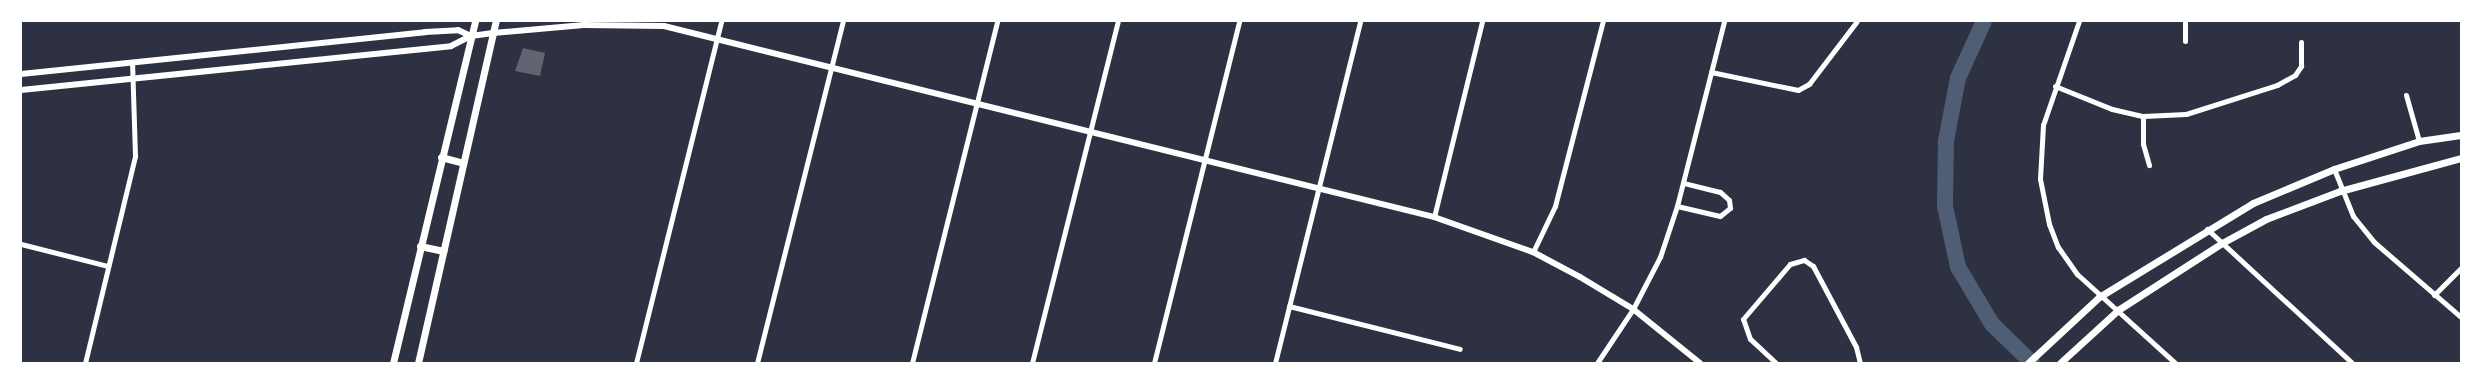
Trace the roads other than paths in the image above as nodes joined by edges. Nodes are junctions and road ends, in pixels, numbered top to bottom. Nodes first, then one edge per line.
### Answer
1 (475, 21) edge
2 (496, 21) edge
3 (721, 21) edge
4 (843, 21) edge
5 (997, 21) edge
6 (1118, 21) edge
7 (1239, 21) edge
8 (1360, 21) edge
9 (1482, 21) edge
10 (1604, 21) edge
11 (1724, 21) edge
12 (1856, 21) edge
13 (2078, 21) edge
14 (2185, 21) edge
15 (493, 33) junction
16 (471, 36) junction
17 (717, 38) junction
18 (2185, 41) dead end
19 (2301, 42) dead end
20 (132, 62) junction
21 (832, 66) junction
22 (1711, 72) junction
23 (21, 74) edge
24 (133, 78) junction
25 (2055, 86) junction
26 (21, 90) edge
27 (2406, 95) dead end
28 (977, 105) junction
29 (2143, 116) junction
30 (1090, 132) junction
31 (2461, 135) edge
32 (2419, 141) junction
33 (441, 158) junction
34 (2461, 158) edge
35 (1204, 162) junction
36 (463, 163) junction
37 (2149, 165) dead end
38 (2334, 169) junction
39 (1683, 183) junction
40 (1317, 190) junction
41 (2340, 190) junction
42 (1677, 206) junction
43 (1434, 218) junction
44 (2207, 229) junction
45 (2222, 243) junction
46 (21, 244) edge
47 (420, 246) junction
48 (443, 251) junction
49 (1532, 252) junction
50 (108, 266) junction
51 (2461, 268) edge
52 (2434, 294) junction
53 (2099, 297) junction
54 (1289, 306) junction
55 (1633, 309) junction
56 (2118, 310) junction
57 (2461, 317) edge
58 (1460, 349) dead end
59 (85, 363) edge
60 (393, 363) edge
61 (418, 363) edge
62 (636, 363) edge
63 (757, 363) edge
64 (912, 363) edge
65 (1032, 363) edge
66 (1154, 363) edge
67 (1275, 363) edge
68 (1596, 363) edge
69 (1700, 363) edge
70 (1776, 363) edge
71 (1860, 363) edge
72 (2028, 363) edge
73 (2060, 363) edge
74 (2175, 363) edge
75 (2352, 363) edge

1 - 16 main road
2 - 15 main road
3 - 17 street
4 - 21 street
5 - 28 street
6 - 30 street
7 - 35 street
8 - 40 street
9 - 43 street
10 - 49 street
11 - 22 street
12 - 22 street
13 - 25 street
14 - 18 street
15 - 16 street
15 - 17 street
15 - 36 main road
16 - 20 street
16 - 24 street
16 - 33 main road
17 - 21 street
17 - 62 street
19 - 29 street
20 - 23 street
20 - 24 street
21 - 28 street
21 - 63 street
22 - 39 street
24 - 26 street
24 - 50 street
25 - 29 street
25 - 53 street
27 - 32 street
28 - 30 street
28 - 64 street
29 - 37 street
30 - 35 street
30 - 65 street
31 - 32 main road
32 - 38 main road
33 - 36 main road
33 - 47 main road
34 - 41 main road
35 - 40 street
35 - 66 street
36 - 48 main road
38 - 41 street
38 - 44 main road
39 - 42 street
39 - 42 street
40 - 43 street
40 - 54 street
41 - 45 main road
41 - 52 street
42 - 55 street
43 - 49 street
44 - 45 street
44 - 53 main road
45 - 56 main road
45 - 75 street
46 - 50 street
47 - 48 main road
47 - 60 main road
48 - 61 main road
49 - 55 street
50 - 59 street
51 - 52 street
52 - 57 street
53 - 56 street
53 - 72 main road
54 - 58 street
54 - 67 street
55 - 68 street
55 - 69 street
56 - 73 main road
56 - 74 street
70 - 71 street

